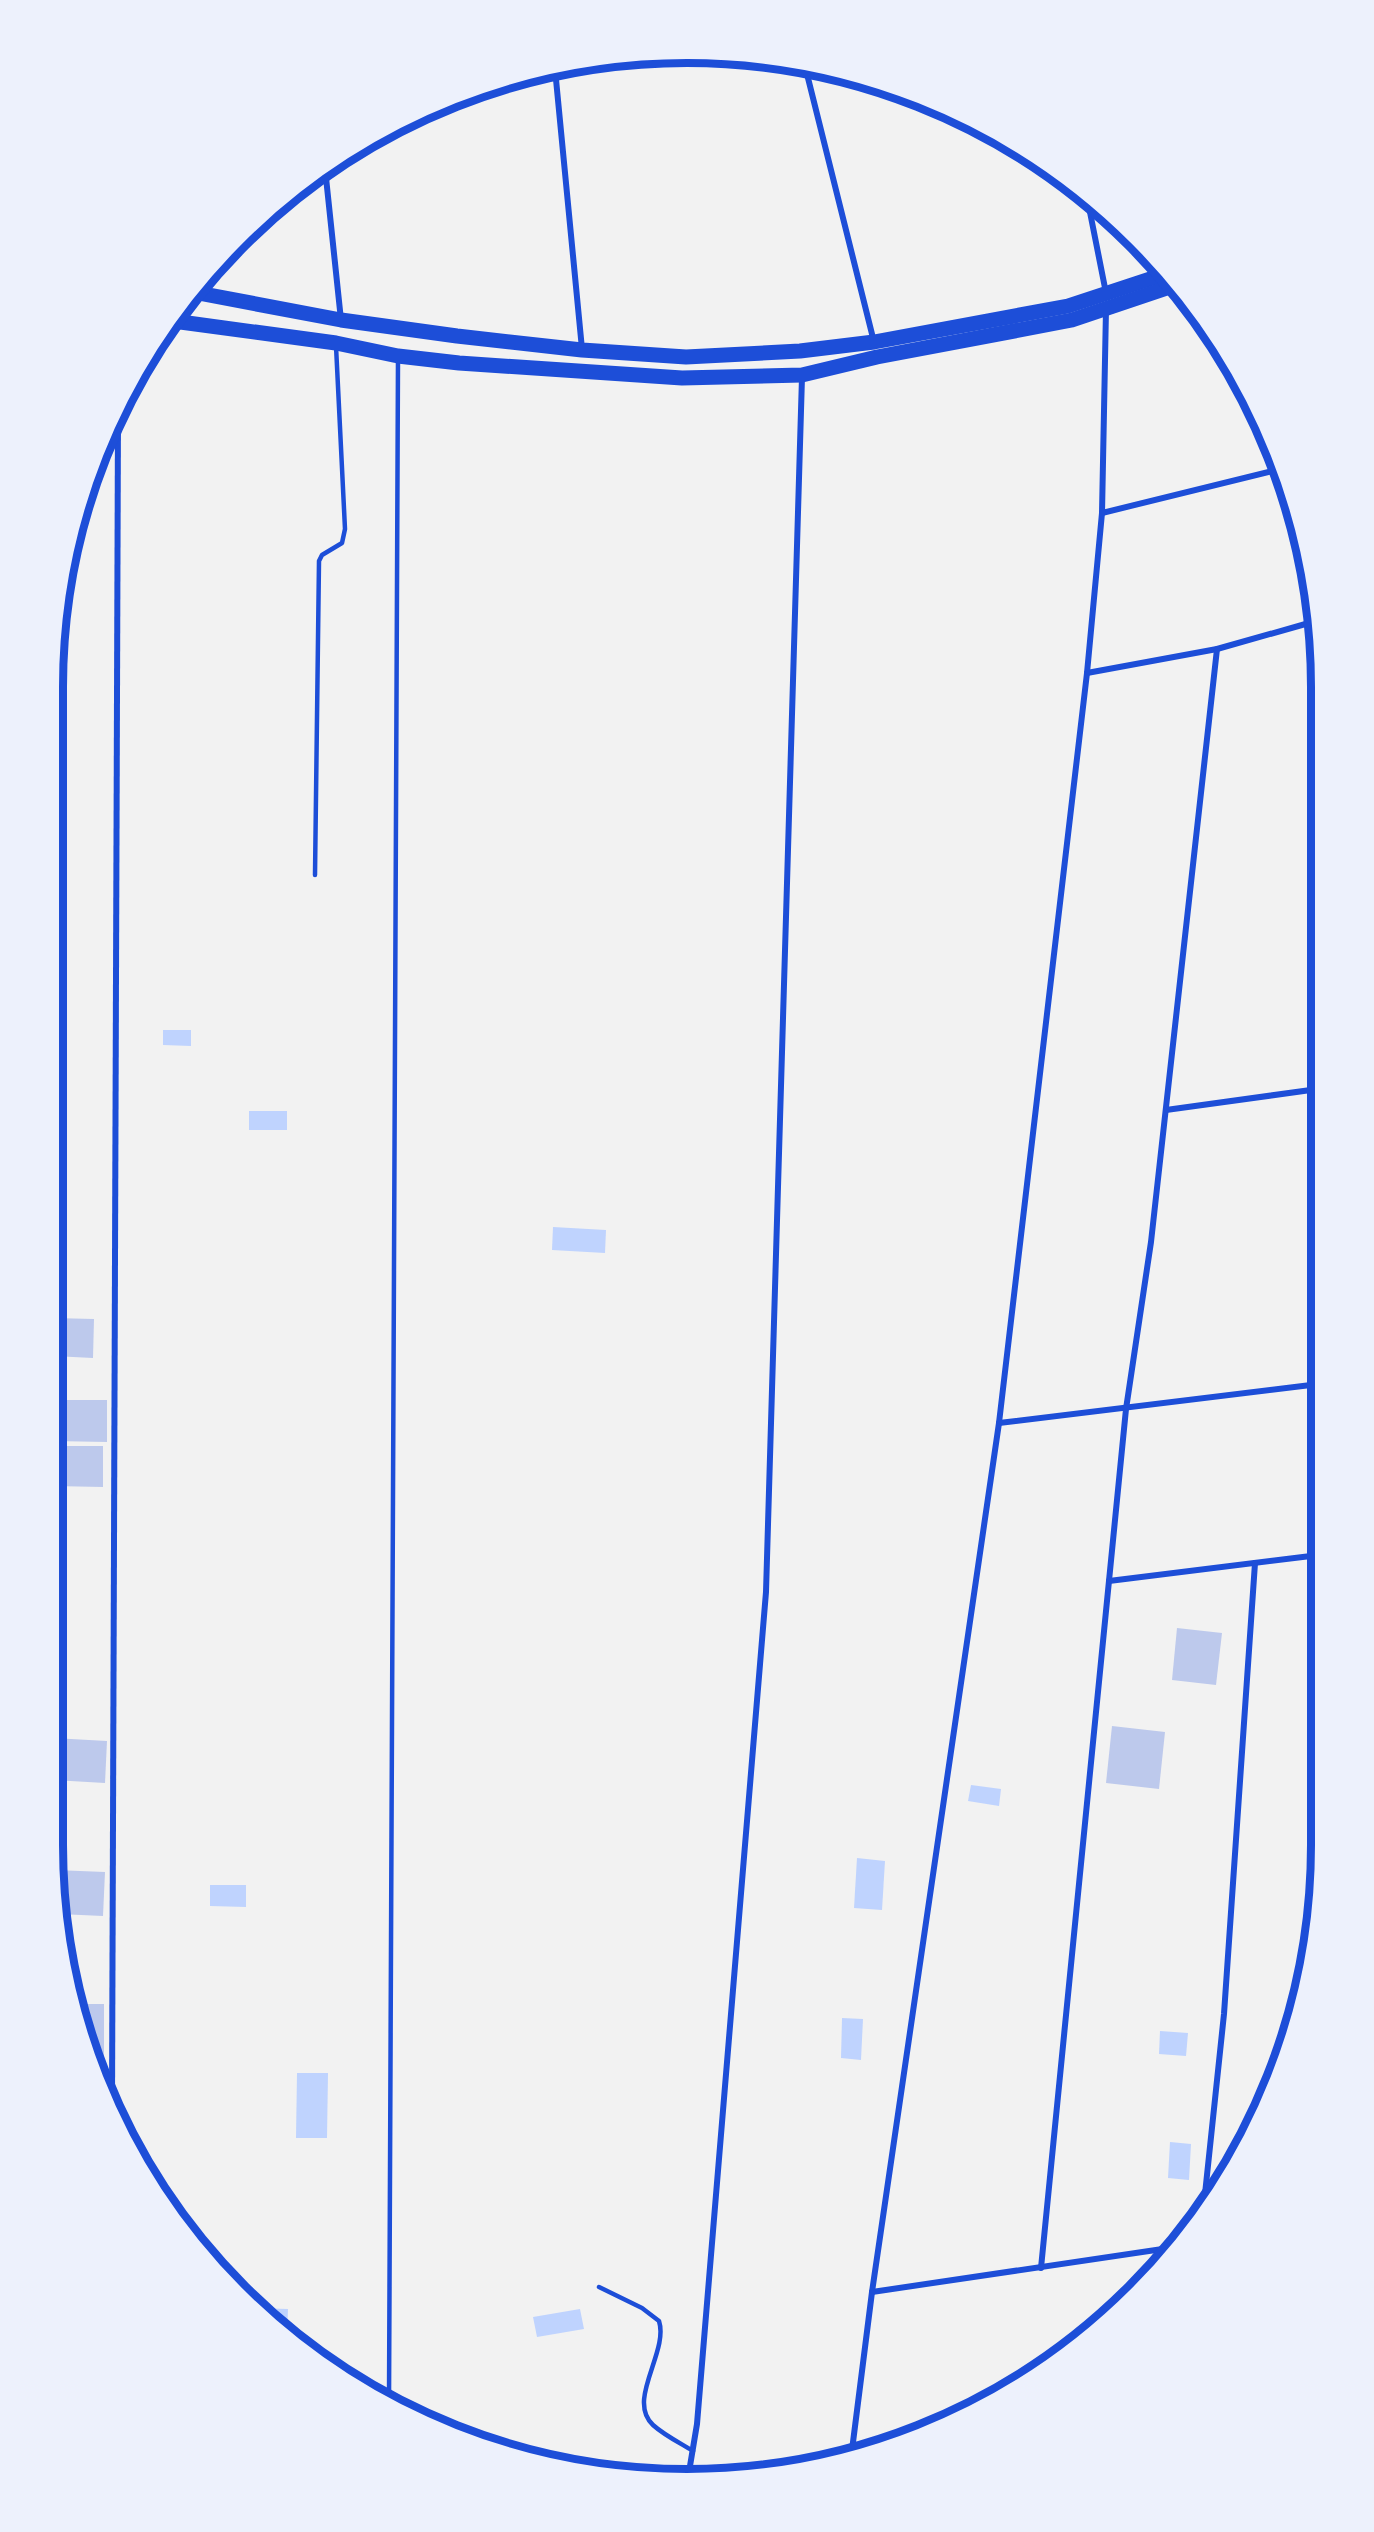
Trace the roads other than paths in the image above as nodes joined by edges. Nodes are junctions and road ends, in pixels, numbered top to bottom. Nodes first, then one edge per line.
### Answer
1 (807, 75) edge
2 (556, 77) edge
3 (326, 178) edge
4 (1090, 211) edge
5 (1157, 277) edge
6 (1166, 288) edge
7 (203, 294) edge
8 (1106, 302) junction
9 (341, 320) junction
10 (181, 322) edge
11 (874, 342) junction
12 (336, 343) junction
13 (582, 350) junction
14 (398, 356) junction
15 (802, 375) junction
16 (118, 431) edge
17 (1273, 471) edge
18 (1102, 513) junction
19 (1308, 623) edge
20 (1217, 650) junction
21 (1087, 673) junction
22 (315, 875) dead end
23 (1311, 1090) edge
24 (1166, 1110) junction
25 (1311, 1385) edge
26 (1126, 1408) junction
27 (999, 1423) junction
28 (1311, 1557) edge
29 (1255, 1563) junction
30 (1109, 1581) junction
31 (112, 2088) edge
32 (1205, 2193) edge
33 (1162, 2249) edge
34 (1041, 2268) junction
35 (599, 2287) dead end
36 (872, 2292) junction
37 (389, 2393) edge
38 (852, 2447) edge
39 (693, 2451) junction
40 (690, 2469) edge

1 - 11 street
2 - 13 street
3 - 9 street
4 - 8 street
5 - 8 main road
6 - 8 main road
7 - 9 main road
8 - 11 main road
8 - 15 main road
8 - 18 street
9 - 13 main road
10 - 12 main road
11 - 13 main road
12 - 14 main road
12 - 22 lane
14 - 15 main road
14 - 37 lane
15 - 39 street
16 - 31 street
17 - 18 street
18 - 21 street
19 - 20 street
20 - 21 street
20 - 24 street
21 - 27 street
23 - 24 street
24 - 26 street
25 - 26 street
26 - 27 street
26 - 30 street
27 - 36 street
28 - 29 street
29 - 30 street
29 - 32 street
30 - 34 street
33 - 34 street
34 - 36 street
35 - 39 lane
36 - 38 street
39 - 40 street

